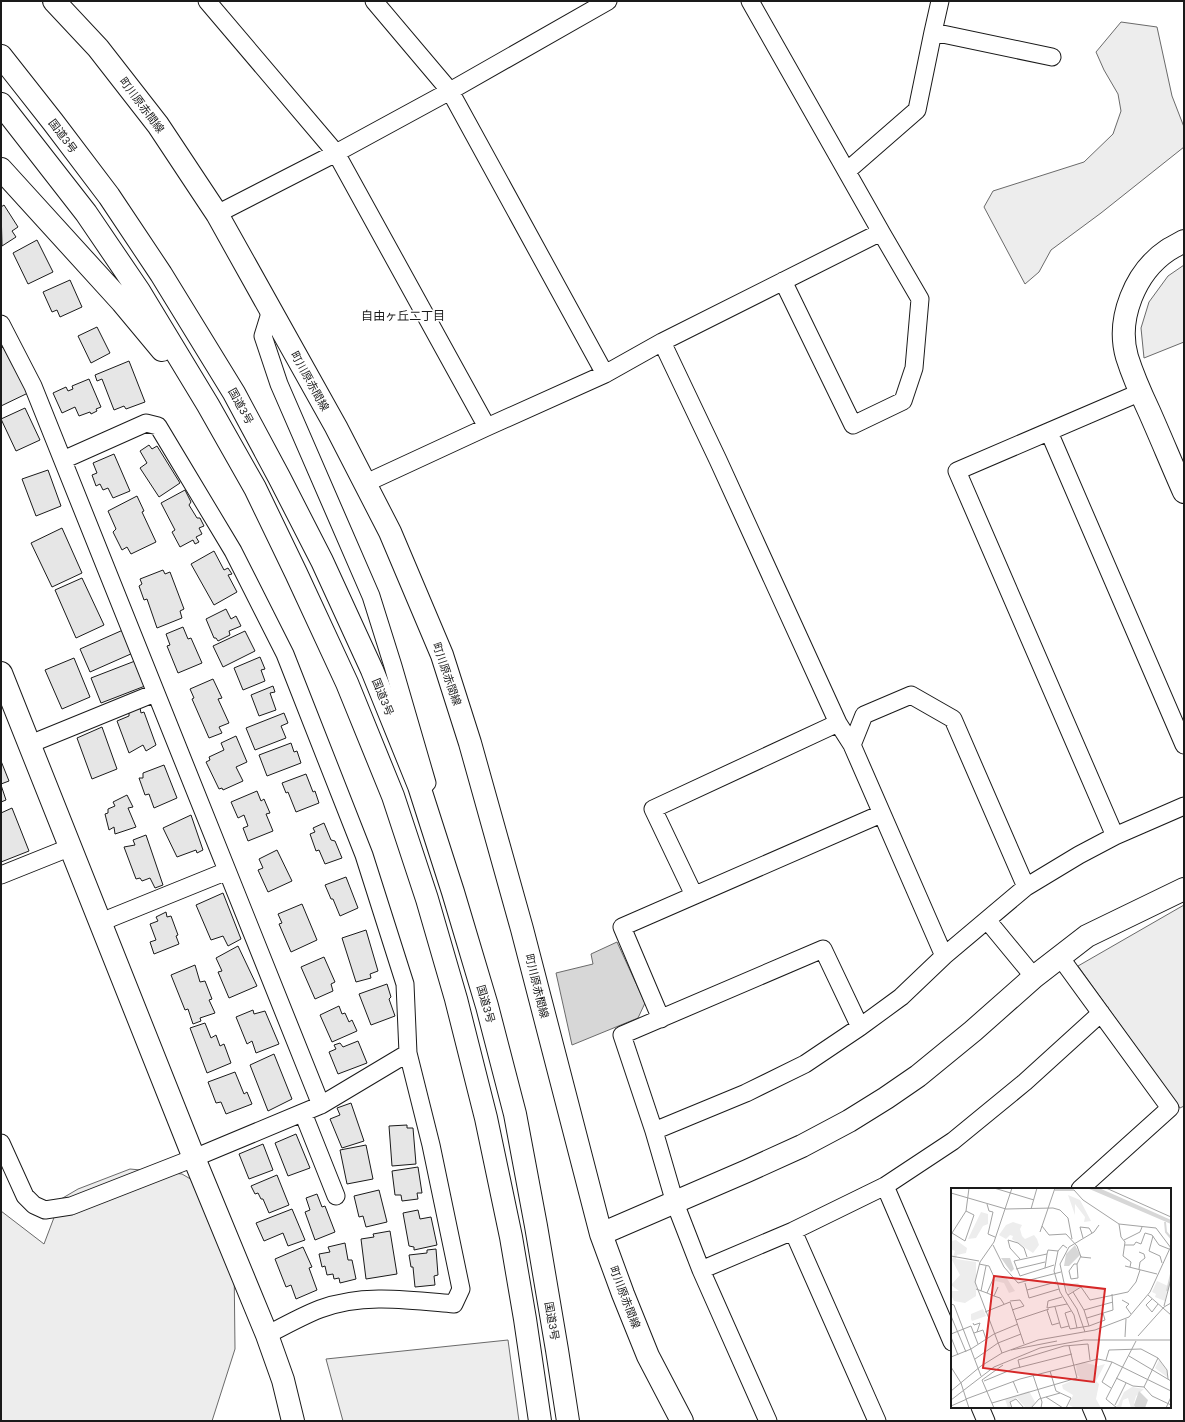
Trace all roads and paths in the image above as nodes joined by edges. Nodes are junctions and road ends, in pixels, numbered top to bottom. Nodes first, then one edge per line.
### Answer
1 (54, 1) edge
2 (207, 1) edge
3 (374, 1) edge
4 (608, 1) edge
5 (750, 1) edge
6 (940, 1) edge
7 (933, 32) junction
8 (1, 56) edge
9 (1052, 57) dead end
10 (450, 91) junction
11 (1, 104) edge
12 (336, 153) junction
13 (1, 169) edge
14 (847, 171) junction
15 (217, 214) junction
16 (882, 232) junction
17 (1184, 241) edge
18 (783, 281) junction
19 (271, 310) junction
20 (1, 324) edge
21 (662, 342) junction
22 (605, 374) junction
23 (1141, 392) junction
24 (208, 404) junction
25 (487, 427) junction
26 (1049, 432) junction
27 (63, 460) junction
28 (366, 483) junction
29 (1184, 492) edge
30 (1, 673) edge
31 (155, 693) junction
32 (838, 724) junction
33 (30, 744) junction
34 (852, 745) junction
35 (1184, 745) edge
36 (1184, 806) edge
37 (881, 814) junction
38 (1115, 836) junction
39 (71, 847) junction
40 (227, 871) junction
41 (1, 875) edge
42 (1026, 887) junction
43 (1184, 889) edge
44 (453, 892) junction
45 (694, 895) junction
46 (987, 920) junction
47 (101, 922) junction
48 (944, 956) junction
49 (1060, 957) junction
50 (1034, 976) junction
51 (1101, 1013) junction
52 (661, 1019) junction
53 (860, 1027) junction
54 (408, 1053) junction
55 (321, 1105) junction
56 (302, 1113) junction
57 (654, 1131) junction
58 (1, 1143) edge
59 (194, 1158) junction
60 (885, 1186) junction
61 (1081, 1188) edge
62 (336, 1196) dead end
63 (675, 1203) junction
64 (793, 1231) junction
65 (601, 1234) junction
66 (701, 1270) junction
67 (267, 1334) junction
68 (951, 1340) edge
69 (980, 1408) edge
70 (1092, 1408) edge
71 (294, 1421) edge
72 (540, 1421) edge
73 (568, 1421) edge
74 (682, 1421) edge
75 (768, 1421) edge
76 (876, 1421) edge
77 (986, 1421) edge
78 (1098, 1421) edge

1 - 15 main road, 町川原赤間線
2 - 12 street
3 - 10 street
4 - 10 street
5 - 14 street
6 - 7 street
7 - 9 street
7 - 14 street
8 - 44 main road, 国道3号
10 - 12 street
10 - 22 street
11 - 24 main road
12 - 15 street
12 - 25 street
13 - 24 main road
14 - 16 street
15 - 19 main road, 町川原赤間線
16 - 18 street
16 - 18 street
17 - 23 main road
18 - 21 street
19 - 28 main road, 町川原赤間線
19 - 44 street
20 - 27 street
21 - 22 street
21 - 32 street
22 - 25 street
23 - 26 street
23 - 29 main road
24 - 72 main road
25 - 28 street
26 - 35 street
26 - 38 street
27 - 31 street
27 - 54 street
28 - 65 main road, 町川原赤間線
30 - 33 main road
31 - 33 street
31 - 40 street
32 - 34 street
32 - 45 street
33 - 39 main road
34 - 37 street
34 - 42 street
36 - 38 street
37 - 45 street
37 - 48 street
38 - 42 street
39 - 41 street
39 - 47 main road
40 - 47 street
40 - 55 street
42 - 46 street
43 - 49 main road
44 - 73 main road, 国道3号
45 - 52 street
46 - 48 street
46 - 50 street
47 - 59 main road
48 - 53 street
49 - 50 main road
49 - 51 street
50 - 63 main road
51 - 60 street
51 - 61 street
52 - 53 street
52 - 57 street
53 - 57 street
54 - 55 street
54 - 67 street
55 - 56 street
56 - 59 street
56 - 62 street
57 - 63 street
58 - 59 street
59 - 67 main road
60 - 64 street
60 - 68 street
63 - 65 main road
63 - 66 street
64 - 66 street
64 - 76 street
65 - 74 main road, 町川原赤間線
66 - 75 street
67 - 71 main road
69 - 77 street
70 - 78 street

